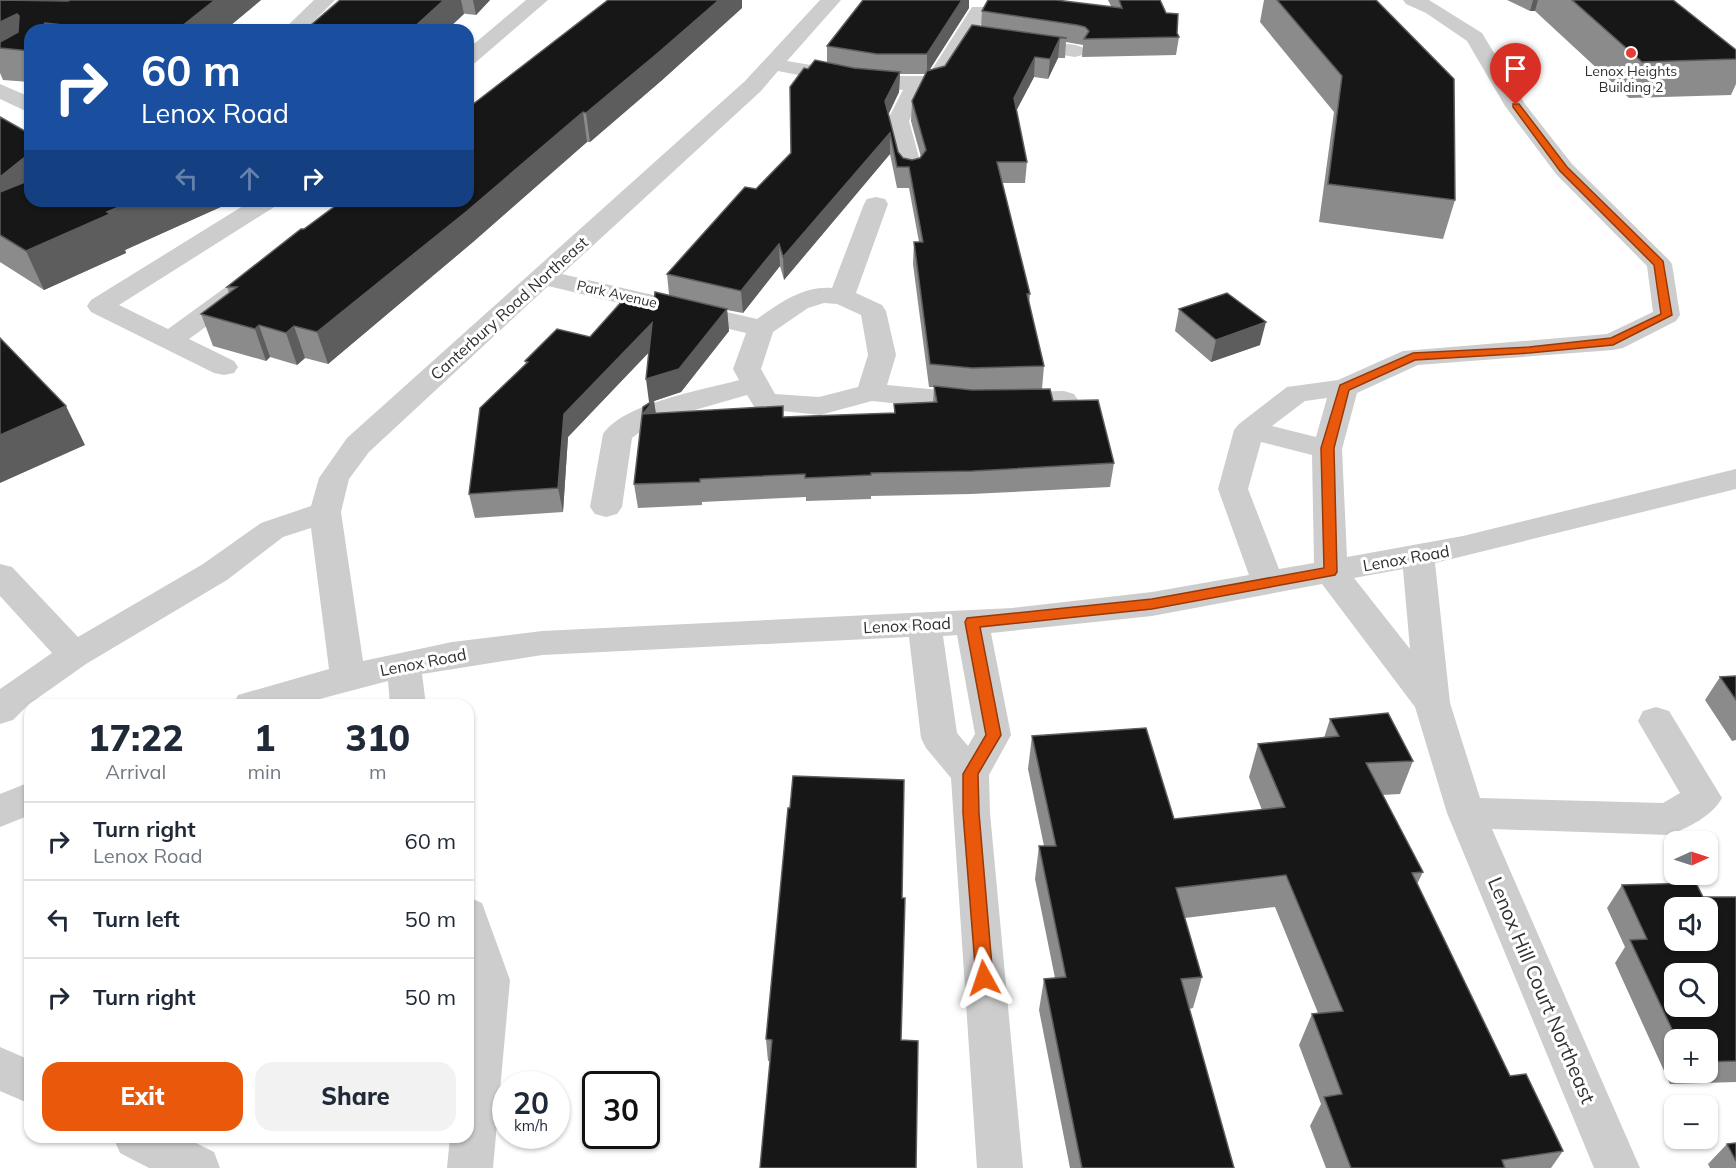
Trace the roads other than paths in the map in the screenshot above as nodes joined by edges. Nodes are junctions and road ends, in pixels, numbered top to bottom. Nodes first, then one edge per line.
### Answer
1 (325, 0) edge
2 (538, 0) edge
3 (831, 0) edge
4 (1413, 0) edge
5 (979, 10) dead end
6 (299, 24) edge
7 (964, 35) junction
8 (1075, 51) dead end
9 (474, 54) edge
10 (773, 64) junction
11 (916, 86) junction
12 (0, 90) edge
13 (24, 103) edge
14 (911, 172) edge
15 (876, 204) dead end
16 (258, 207) edge
17 (542, 277) junction
18 (255, 278) edge
19 (842, 296) junction
20 (761, 328) junction
21 (170, 340) junction
22 (224, 367) dead end
23 (754, 384) junction
24 (1344, 388) junction
25 (870, 392) junction
26 (1064, 400) edge
27 (1249, 430) junction
28 (1327, 448) junction
29 (1736, 479) edge
30 (606, 507) dead end
31 (325, 512) junction
32 (1418, 556) junction
33 (1330, 572) junction
34 (0, 574) edge
35 (1268, 583) junction
36 (972, 622) junction
37 (924, 624) junction
38 (74, 655) junction
39 (404, 665) junction
40 (348, 677) junction
41 (272, 699) edge
42 (407, 699) edge
43 (1432, 703) junction
44 (0, 710) edge
45 (1656, 721) dead end
46 (970, 774) junction
47 (24, 800) edge
48 (0, 812) edge
49 (1466, 813) junction
50 (474, 934) edge
51 (0, 1068) edge
52 (24, 1080) edge
53 (474, 1128) edge
54 (148, 1143) edge
55 (473, 1143) edge
56 (197, 1168) edge
57 (470, 1168) edge
58 (1000, 1168) edge
59 (1617, 1168) edge

1 - 6 street
2 - 9 street
3 - 10 street, Canterbury Road Northeast
4 - 24 street
5 - 7 street
7 - 8 street
7 - 11 street
10 - 11 street
10 - 17 street, Canterbury Road Northeast
11 - 14 street
12 - 13 street
15 - 19 street
16 - 21 street
17 - 20 street, Park Avenue
17 - 31 street, Canterbury Road Northeast
18 - 21 street
19 - 20 street
19 - 25 street
20 - 23 street
21 - 22 street
23 - 25 street
23 - 30 street
24 - 27 street
24 - 28 street
25 - 26 street
27 - 28 street
27 - 35 street
28 - 33 street
29 - 32 street, Lenox Road
31 - 38 street
31 - 40 street, Canterbury Road Northeast
32 - 33 street, Lenox Road
32 - 43 street, Lenox Hill Court Northeast
33 - 35 street, Lenox Road
33 - 43 street, Lenox Hill Court Northeast
34 - 38 street
35 - 36 street, Lenox Road
36 - 37 street, Lenox Road
36 - 46 street
37 - 39 street, Lenox Road
37 - 46 street
38 - 44 street
39 - 40 street, Lenox Road
39 - 42 street
40 - 41 street, Lenox Road
43 - 49 street, Lenox Hill Court Northeast
45 - 49 street
46 - 58 street
47 - 48 street
49 - 59 street, Lenox Hill Court Northeast
50 - 53 street
51 - 52 street
54 - 56 street
55 - 57 street

